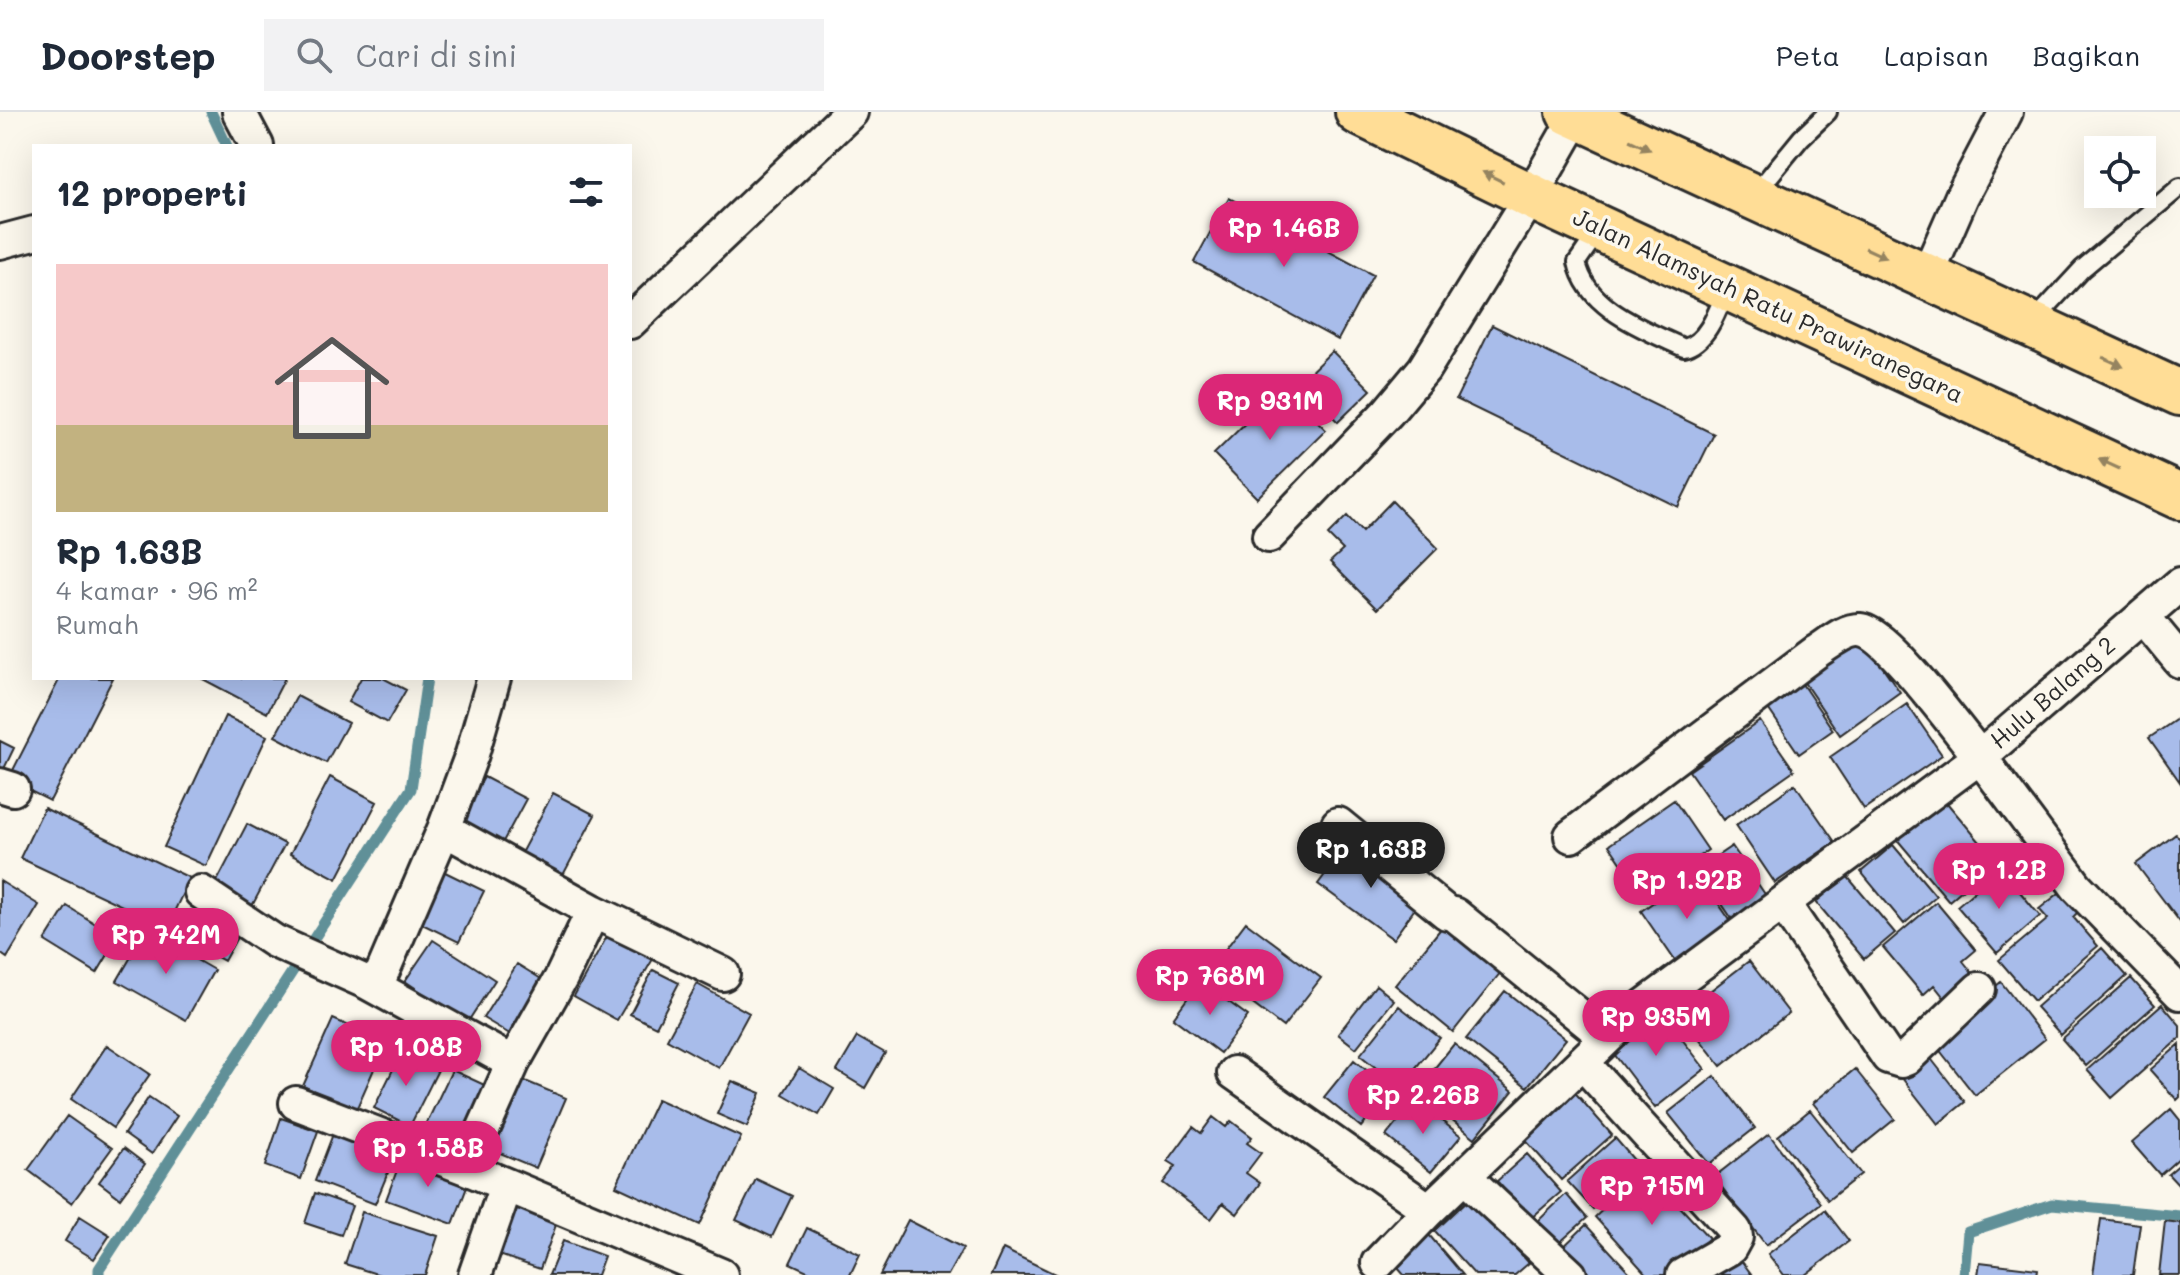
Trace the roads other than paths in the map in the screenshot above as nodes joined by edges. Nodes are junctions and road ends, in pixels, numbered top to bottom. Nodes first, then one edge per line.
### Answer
1 (239, 112) edge
2 (851, 112) edge
3 (1358, 112) edge
4 (1828, 112) edge
5 (2006, 112) edge
6 (1575, 113) edge
7 (256, 144) edge
8 (2180, 187) edge
9 (1531, 196) junction
10 (1753, 197) junction
11 (1600, 228) junction
12 (32, 234) edge
13 (0, 242) edge
14 (1927, 276) junction
15 (1727, 287) junction
16 (632, 320) edge
17 (2031, 324) junction
18 (2180, 393) edge
19 (2180, 497) edge
20 (1269, 536) dead end
21 (2180, 584) edge
22 (2143, 616) junction
23 (2180, 661) edge
24 (493, 680) edge
25 (1980, 757) junction
26 (1338, 824) dead end
27 (444, 829) junction
28 (1571, 836) dead end
29 (201, 892) dead end
30 (1783, 903) junction
31 (593, 911) junction
32 (723, 974) dead end
33 (372, 985) junction
34 (1979, 989) dead end
35 (2180, 993) edge
36 (1607, 1038) junction
37 (1582, 1062) junction
38 (513, 1063) junction
39 (1234, 1073) dead end
40 (296, 1103) dead end
41 (466, 1168) junction
42 (1464, 1176) junction
43 (506, 1186) junction
44 (1429, 1210) junction
45 (1378, 1263) dead end
46 (475, 1275) edge
47 (721, 1275) edge
48 (1570, 1275) edge
49 (1683, 1275) edge

1 - 7 street
2 - 16 street
9 -> 3 highway, Jalan Alamsyah Ratu Prawiranegara
4 - 10 lane
5 - 14 street
6 - 9 street
6 -> 10 highway
8 - 17 lane
9 - 11 highway, Jalan Alamsyah Ratu Prawiranegara
9 - 20 street
10 -> 14 highway
11 - 15 highway, Jalan Alamsyah Ratu Prawiranegara
11 - 15 lane
12 - 13 street
14 - 17 highway
19 -> 15 highway, Jalan Alamsyah Ratu Prawiranegara
17 -> 18 highway
21 - 22 street, Hulu Balang 2
22 - 23 street
22 - 25 street, Hulu Balang 2
24 - 27 street
25 - 28 street
25 - 30 street
25 - 35 street, Hulu Balang 2
26 - 36 street
27 - 31 street
27 - 33 street
29 - 33 street
30 - 34 street
30 - 36 street
31 - 32 street
31 - 38 street
33 - 38 street
36 - 37 street
37 - 42 street
37 - 49 street
38 - 41 street
39 - 44 street
40 - 41 street
41 - 43 street
42 - 44 street
42 - 48 street
43 - 46 street
43 - 47 street
44 - 45 street

